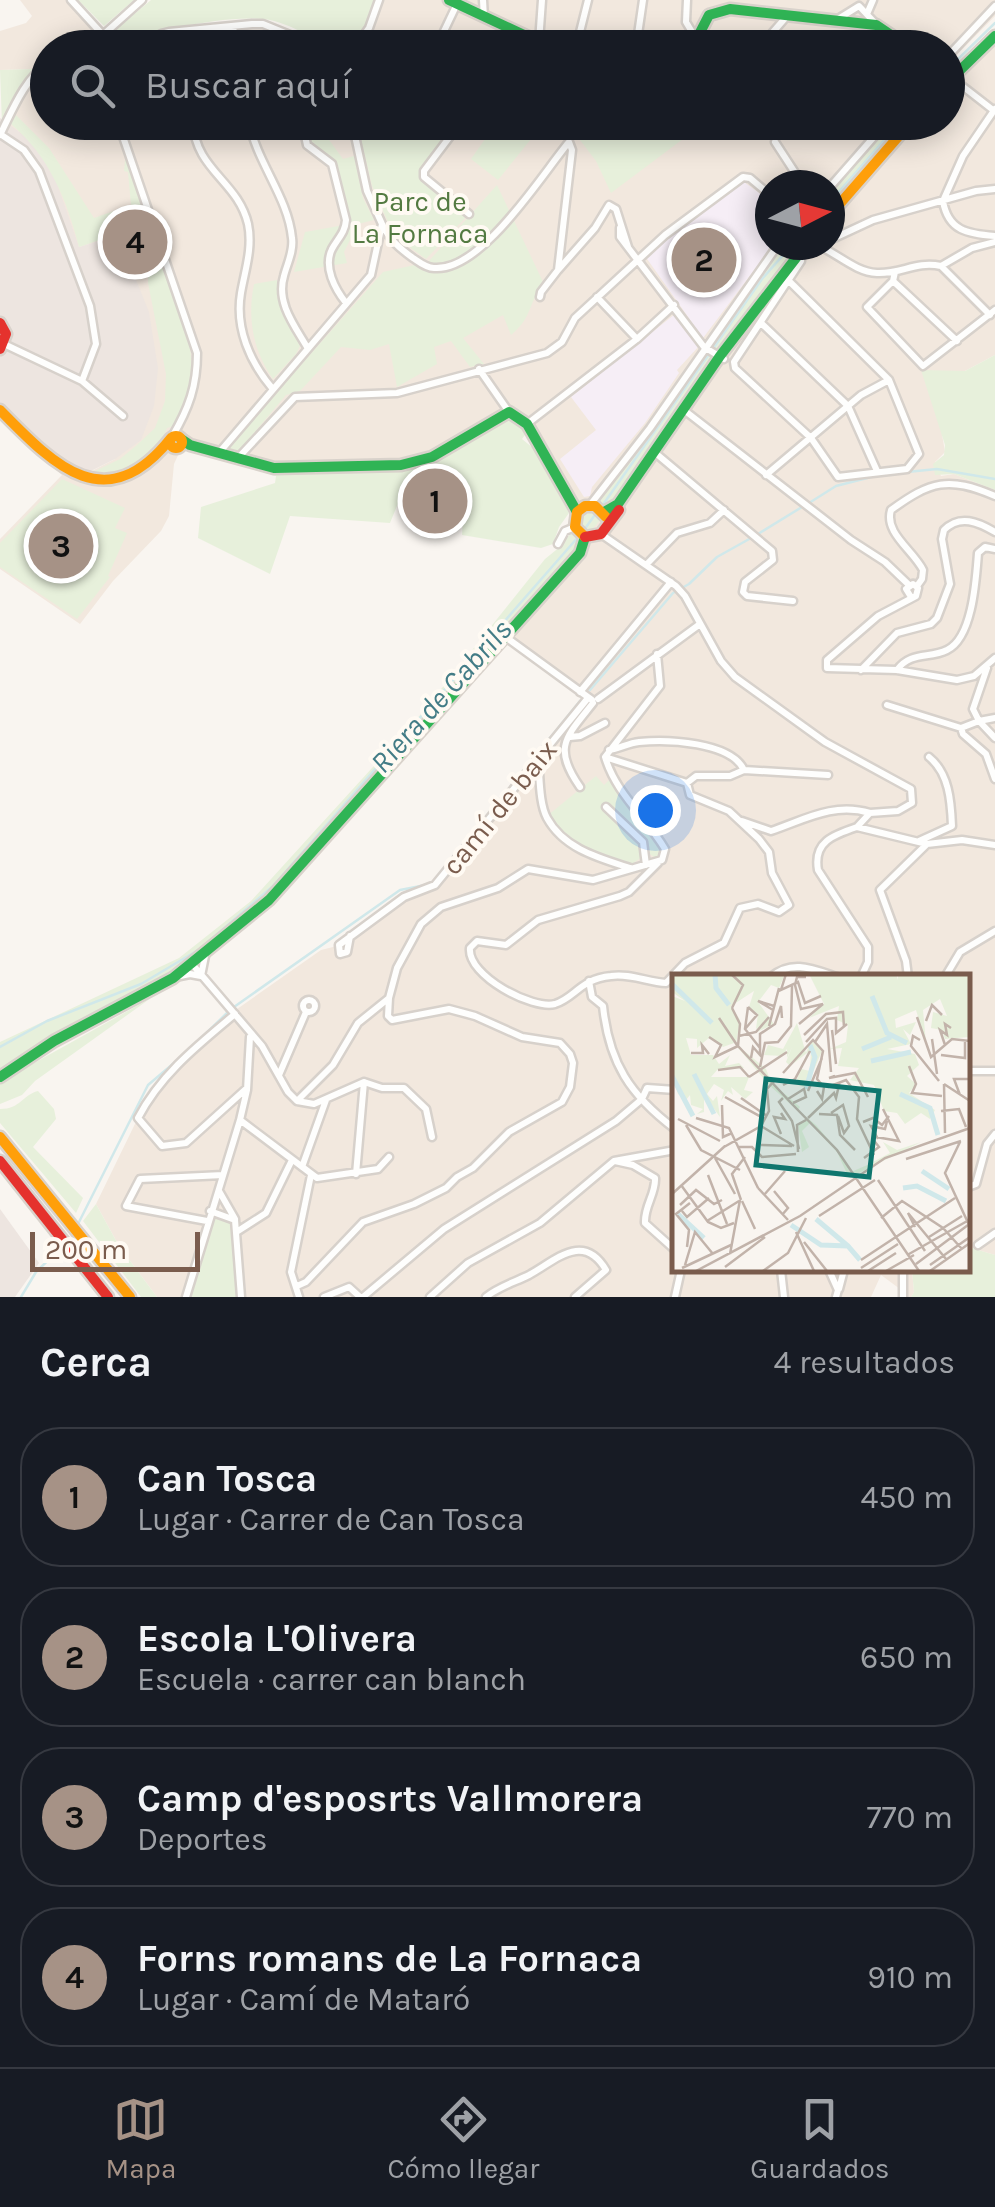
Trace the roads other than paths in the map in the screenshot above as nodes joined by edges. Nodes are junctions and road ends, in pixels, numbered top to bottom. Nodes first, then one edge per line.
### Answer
1 (71, 0) edge
2 (142, 0) edge
3 (379, 0) edge
4 (483, 0) edge
5 (542, 0) edge
6 (588, 0) edge
7 (643, 0) edge
8 (687, 0) edge
9 (873, 0) edge
10 (453, 3) edge
11 (995, 6) edge
12 (867, 14) junction
13 (787, 16) junction
14 (484, 18) junction
15 (837, 20) junction
16 (876, 24) junction
17 (236, 25) junction
18 (503, 27) junction
19 (98, 30) edge
20 (110, 30) edge
21 (194, 30) edge
22 (233, 30) edge
23 (278, 30) edge
24 (368, 30) edge
25 (443, 30) edge
26 (505, 30) edge
27 (510, 30) edge
28 (540, 30) edge
29 (580, 30) edge
30 (639, 30) edge
31 (689, 30) edge
32 (701, 30) edge
33 (775, 30) edge
34 (884, 30) edge
35 (995, 36) edge
36 (965, 38) edge
37 (965, 63) edge
38 (30, 85) edge
39 (965, 89) edge
40 (994, 110) edge
41 (0, 134) edge
42 (124, 140) edge
43 (198, 140) edge
44 (254, 140) edge
45 (307, 140) edge
46 (356, 140) edge
47 (447, 140) edge
48 (872, 140) edge
49 (894, 140) edge
50 (775, 142) dead end
51 (794, 170) edge
52 (845, 170) edge
53 (755, 182) edge
54 (995, 190) edge
55 (845, 197) edge
56 (943, 201) junction
57 (469, 214) dead end
58 (382, 224) junction
59 (845, 233) edge
60 (995, 241) edge
61 (638, 259) junction
62 (845, 259) edge
63 (768, 260) edge
64 (794, 260) edge
65 (801, 260) edge
66 (941, 266) junction
67 (558, 270) junction
68 (894, 277) junction
69 (789, 281) junction
70 (540, 298) dead end
71 (598, 298) junction
72 (346, 303) junction
73 (674, 305) junction
74 (993, 313) edge
75 (0, 323) edge
76 (761, 323) junction
77 (638, 339) junction
78 (957, 341) junction
79 (2, 346) edge
80 (307, 347) junction
81 (706, 348) junction
82 (724, 358) junction
83 (480, 369) junction
84 (889, 380) junction
85 (82, 381) junction
86 (272, 388) junction
87 (848, 406) junction
88 (0, 410) edge
89 (509, 412) junction
90 (686, 412) junction
91 (123, 416) dead end
92 (527, 424) junction
93 (811, 438) junction
94 (178, 442) junction
95 (218, 454) junction
96 (659, 456) junction
97 (238, 459) junction
98 (878, 471) junction
99 (766, 474) junction
100 (995, 496) edge
101 (590, 505) junction
102 (724, 510) junction
103 (577, 512) junction
104 (604, 523) junction
105 (575, 527) junction
106 (995, 532) edge
107 (586, 537) junction
108 (558, 544) dead end
109 (995, 549) edge
110 (646, 565) junction
111 (670, 582) junction
112 (913, 586) junction
113 (793, 601) dead end
114 (700, 624) junction
115 (507, 638) junction
116 (657, 654) junction
117 (995, 658) edge
118 (987, 667) junction
119 (860, 670) junction
120 (897, 670) junction
121 (580, 692) junction
122 (593, 700) junction
123 (887, 704) dead end
124 (995, 718) edge
125 (979, 721) junction
126 (605, 722) dead end
127 (961, 728) junction
128 (568, 736) junction
129 (995, 738) edge
130 (607, 754) junction
131 (929, 756) dead end
132 (538, 759) junction
133 (744, 770) junction
134 (828, 775) dead end
135 (995, 779) edge
136 (687, 783) junction
137 (580, 786) dead end
138 (606, 807) dead end
139 (870, 813) junction
140 (739, 820) junction
141 (857, 827) junction
142 (918, 841) junction
143 (927, 844) junction
144 (995, 845) edge
145 (660, 861) junction
146 (612, 862) junction
147 (646, 865) junction
148 (632, 869) junction
149 (614, 874) junction
150 (995, 931) edge
151 (350, 936) dead end
152 (205, 955) junction
153 (192, 964) junction
154 (675, 974) edge
155 (775, 974) edge
156 (825, 974) edge
157 (862, 974) edge
158 (908, 974) edge
159 (948, 974) edge
160 (201, 976) junction
161 (672, 977) edge
162 (173, 978) junction
163 (589, 981) junction
164 (389, 998) junction
165 (306, 1012) dead end
166 (236, 1014) junction
167 (250, 1035) junction
168 (278, 1076) junction
169 (0, 1077) edge
170 (364, 1082) junction
171 (248, 1088) junction
172 (672, 1089) edge
173 (642, 1099) junction
174 (326, 1100) junction
175 (297, 1102) junction
176 (240, 1120) junction
177 (672, 1127) edge
178 (995, 1134) edge
179 (432, 1137) dead end
180 (0, 1138) edge
181 (672, 1151) edge
182 (389, 1157) dead end
183 (292, 1160) junction
184 (614, 1161) junction
185 (0, 1162) edge
186 (302, 1167) junction
187 (356, 1174) junction
188 (223, 1175) junction
189 (311, 1175) junction
190 (970, 1186) edge
191 (219, 1191) junction
192 (210, 1211) junction
193 (235, 1220) junction
194 (207, 1222) junction
195 (238, 1231) junction
196 (995, 1233) edge
197 (978, 1245) dead end
198 (672, 1247) edge
199 (681, 1272) edge
200 (781, 1272) edge
201 (902, 1272) edge
202 (297, 1286) junction
203 (488, 1296) edge
204 (108, 1297) edge
205 (130, 1297) edge
206 (186, 1297) edge
207 (241, 1297) edge
208 (299, 1297) edge
209 (324, 1297) edge
210 (361, 1297) edge
211 (430, 1297) edge
212 (575, 1297) edge
213 (676, 1297) edge
214 (784, 1297) edge
215 (903, 1297) edge

1 - 19 street
2 - 20 street
3 - 24 street
4 - 14 street
5 - 28 street
6 - 29 street
7 - 30 street
8 - 31 street
9 - 12 street
10 - 14 main road
10 - 25 street
11 - 36 street
12 - 15 street
12 - 16 street
13 - 15 main road
13 - 32 main road
13 - 33 street
14 - 18 main road
15 - 16 main road
16 - 34 main road
17 - 21 street
17 - 22 street
17 - 23 street
18 - 26 street
18 - 27 main road
35 - 37 main road
38 - 41 street
39 - 40 street
40 - 56 street
41 - 85 street
42 - 94 street
43 - 86 street
44 - 80 street
45 - 72 street
46 - 58 street
47 - 57 street
48 - 52 street
49 - 55 main road
50 - 51 street
53 - 61 street
54 - 56 street
56 - 59 street
56 - 60 street
58 - 67 street
58 - 72 street
60 - 66 street
61 - 67 street
61 - 71 street
61 - 73 street
62 - 68 street
63 - 81 street
64 - 82 main road
65 - 69 street
66 - 68 street
66 - 74 street
67 - 70 street
68 - 78 street
68 - 78 street
69 - 76 street
69 - 84 street
71 - 77 street
71 - 83 street
72 - 80 street
73 - 77 street
73 - 81 street
74 - 78 street
75 - 79 main road
76 - 82 street
76 - 87 street
77 - 92 street
79 - 85 street
80 - 86 street
81 - 82 street
81 - 101 street
82 - 90 main road
82 - 93 street
83 - 89 street
83 - 97 street
84 - 87 street
84 - 98 street
85 - 91 street
86 - 95 street
87 - 93 street
87 - 98 street
88 - 94 main road
89 - 92 main road
89 - 97 main road
90 - 96 main road
90 - 99 street
90 - 104 main road
92 - 103 main road
93 - 98 street
93 - 99 street
94 - 95 main road
95 - 97 main road
96 - 102 street
96 - 104 main road
99 - 112 street
100 - 112 street
101 - 103 main road
101 - 104 main road
102 - 110 street
102 - 113 street
103 - 105 main road
104 - 107 main road
104 - 110 street
105 - 107 main road
105 - 108 street
106 - 119 street
107 - 115 main road
109 - 120 street
110 - 111 street
111 - 114 street
111 - 121 street
112 - 119 street
114 - 116 street, camí de baix
114 - 139 street
115 - 121 street
115 - 152 main road
116 - 122 street, camí de baix
116 - 130 street
117 - 118 street
118 - 120 street
118 - 125 street
119 - 120 street
121 - 122 street
122 - 128 street
122 - 132 street, camí de baix
123 - 127 street
124 - 125 street
125 - 127 street
125 - 129 street
126 - 128 street
127 - 135 street
128 - 137 street
130 - 133 street
130 - 136 street
130 - 145 street
131 - 142 street
132 - 146 street
132 - 151 street, camí de baix
133 - 134 street
133 - 136 street
136 - 140 street
138 - 147 street
139 - 140 street
139 - 141 street
140 - 154 street
141 - 142 street
141 - 157 street
142 - 143 street
143 - 144 street
143 - 158 street
145 - 147 street
145 - 163 street
146 - 148 street
146 - 149 street
147 - 148 street
148 - 149 street
149 - 164 street
150 - 159 street
152 - 153 main road
152 - 160 street
153 - 160 street
153 - 162 main road
155 - 156 street
160 - 162 street
160 - 166 street
161 - 163 street
162 - 169 main road
163 - 173 street
164 - 175 street
164 - 202 street
165 - 168 street
166 - 167 street
166 - 171 street
167 - 168 street
167 - 171 street
168 - 175 street
170 - 174 street
170 - 179 street
170 - 187 street
171 - 176 street
172 - 173 street
173 - 177 street
173 - 210 street
174 - 175 street
174 - 186 street
176 - 183 street
176 - 188 street
178 - 190 street
180 - 205 main road
181 - 184 street
182 - 187 street
183 - 186 street
183 - 195 street
184 - 198 street
184 - 211 street
185 - 204 main road
186 - 189 street
187 - 189 street
188 - 191 street
188 - 194 street
189 - 202 street
191 - 192 street
191 - 193 street
192 - 193 street
192 - 194 street
193 - 195 street
194 - 206 street
195 - 207 street
196 - 197 street
199 - 213 street
200 - 214 street
201 - 215 street
202 - 208 street
203 - 212 street
209 - 210 street

